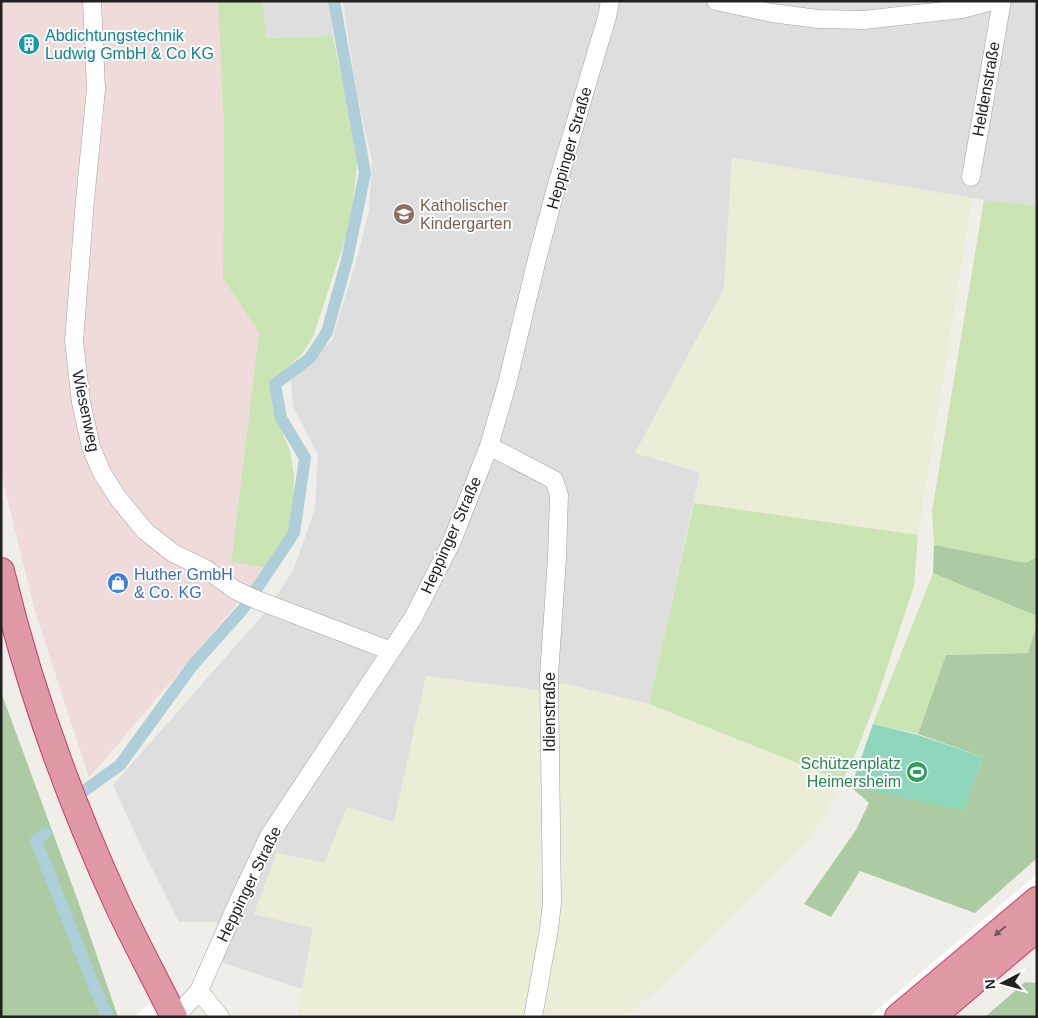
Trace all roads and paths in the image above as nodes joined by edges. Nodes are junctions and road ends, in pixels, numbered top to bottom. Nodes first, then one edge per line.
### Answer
1 (92, 1) edge
2 (610, 1) edge
3 (716, 1) edge
4 (992, 1) edge
5 (1002, 1) edge
6 (971, 177) dead end
7 (489, 446) junction
8 (1, 571) edge
9 (392, 651) junction
10 (1037, 900) edge
11 (1037, 928) edge
12 (199, 992) junction
13 (175, 1017) edge
14 (220, 1017) edge
15 (533, 1017) edge
16 (898, 1017) edge
17 (932, 1017) edge

1 - 9 street, Wiesenweg
2 - 7 street, Heppinger Straße
3 - 4 street
5 - 6 street, Heldenstraße
7 - 9 street, Heppinger Straße
7 - 15 street, Idienstraße
8 - 13 highway
9 - 12 street, Heppinger Straße
10 -> 16 highway
11 - 17 highway
12 - 13 street, Heppinger Straße
12 - 14 street

